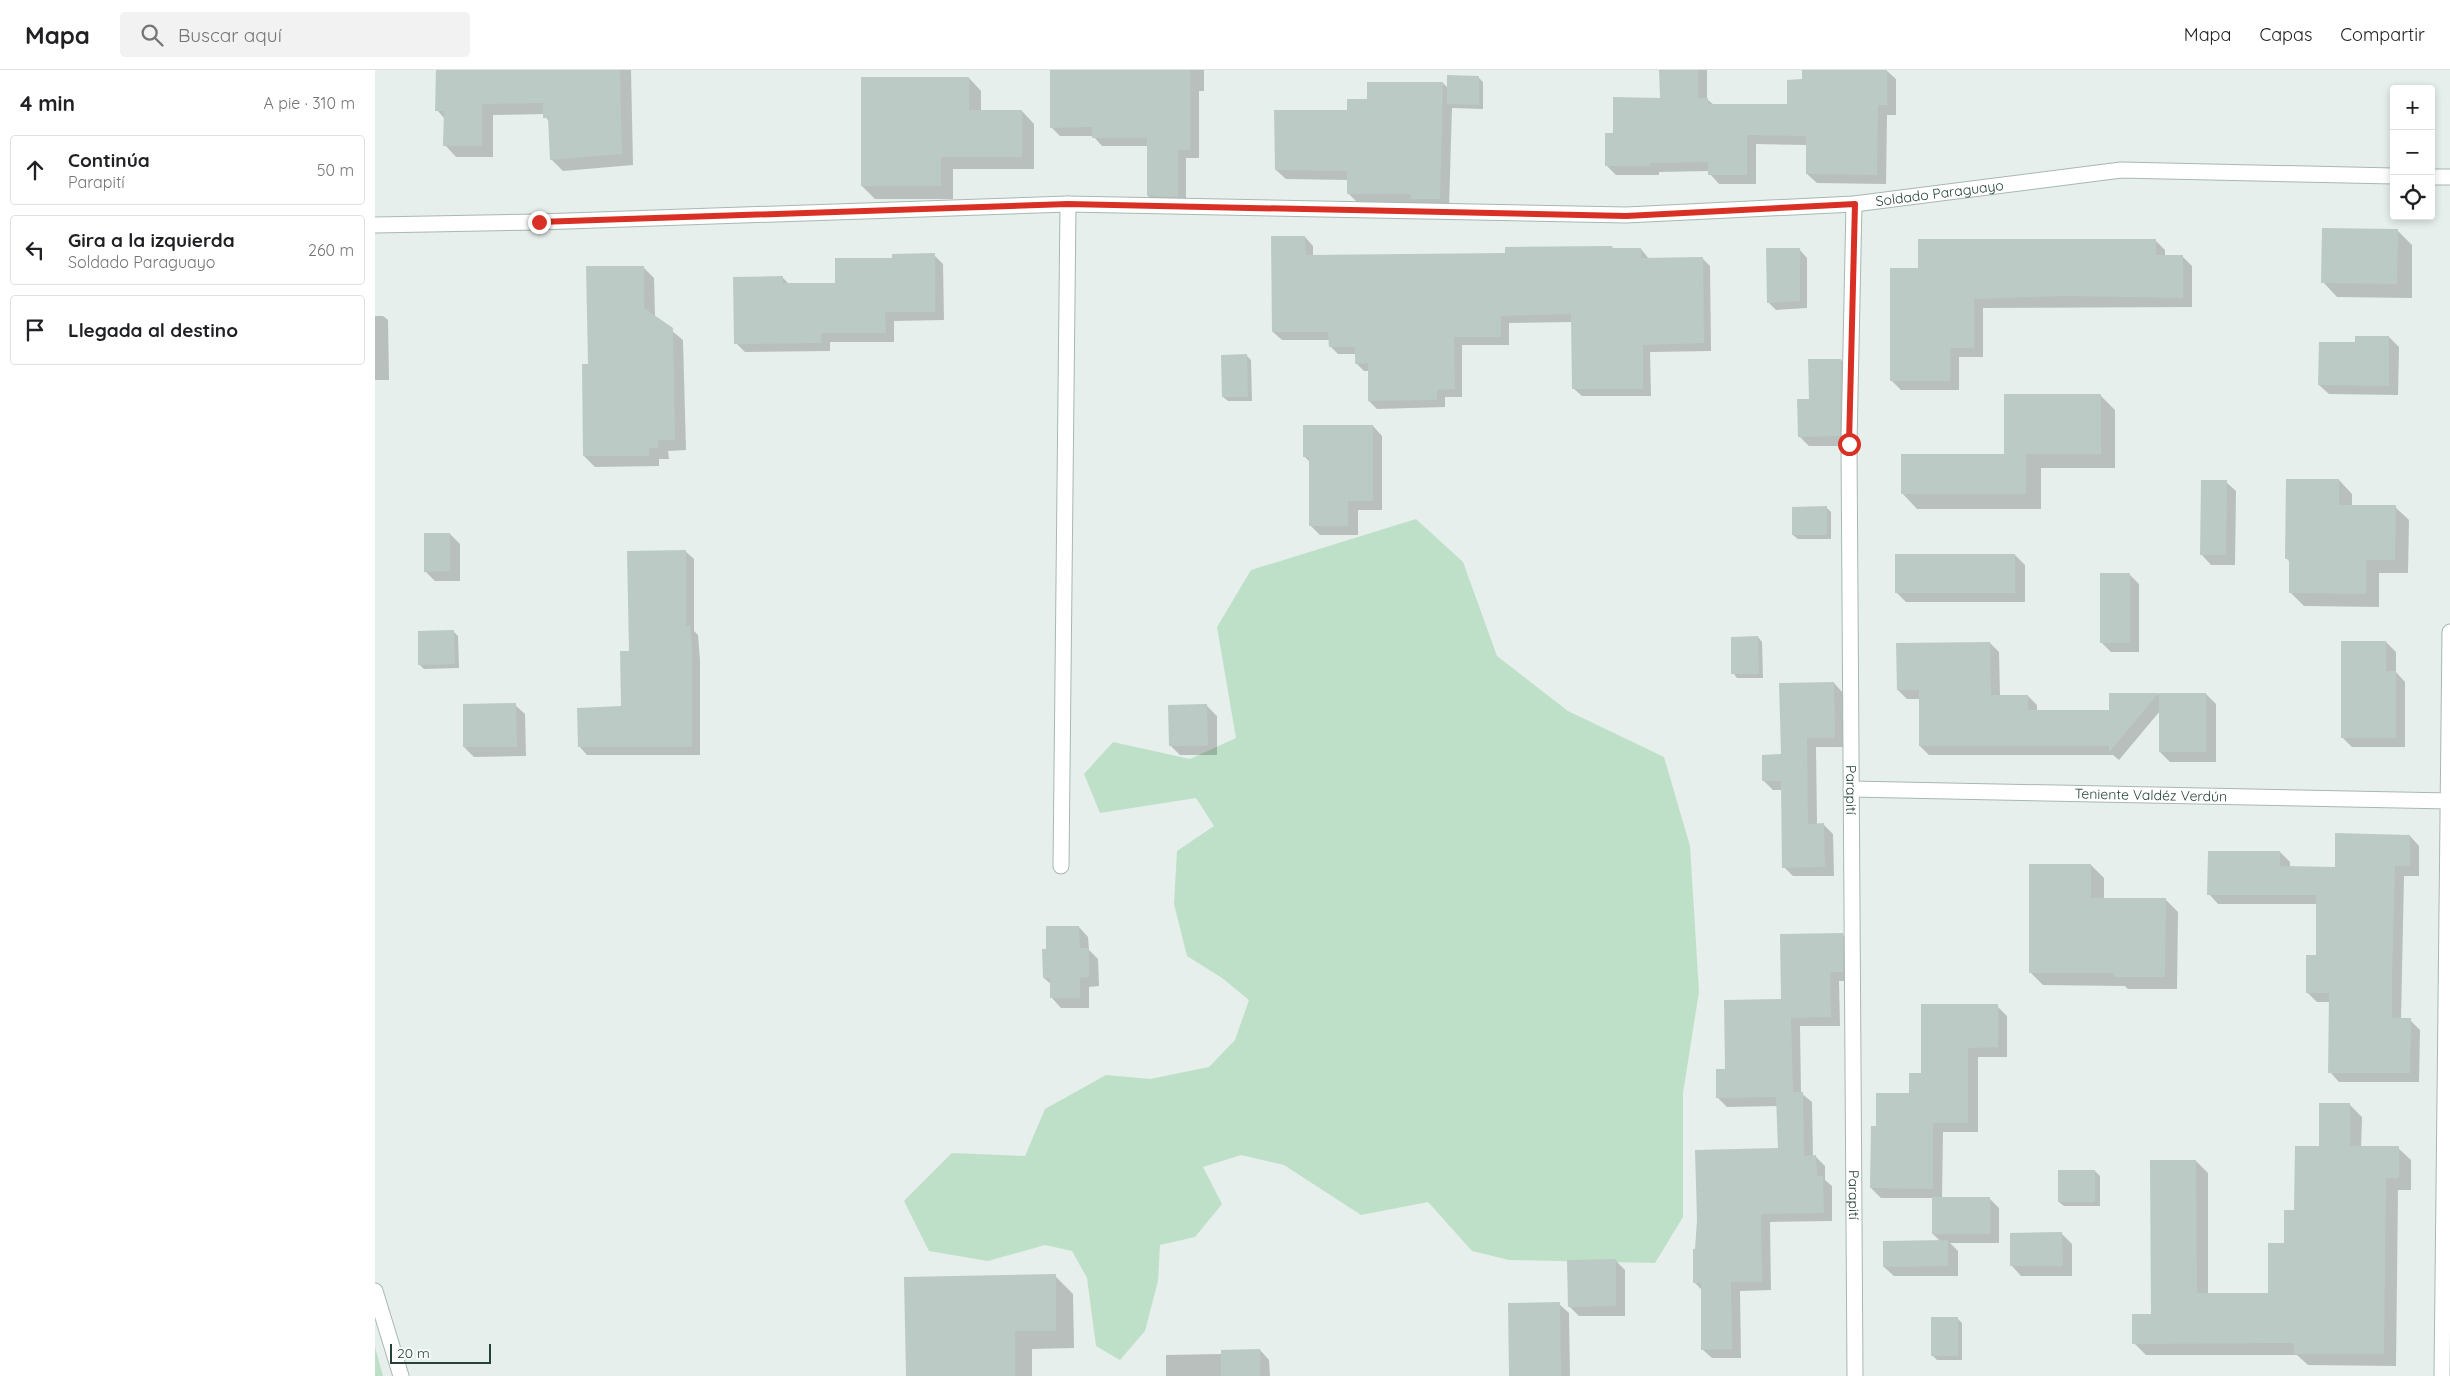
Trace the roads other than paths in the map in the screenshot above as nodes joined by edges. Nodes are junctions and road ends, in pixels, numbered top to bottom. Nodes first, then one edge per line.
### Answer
1 (2390, 176) edge
2 (2435, 177) edge
3 (2450, 177) edge
4 (1068, 204) junction
5 (1855, 204) junction
6 (375, 225) edge
7 (2450, 632) edge
8 (1851, 789) junction
9 (2449, 801) edge
10 (1061, 866) dead end
11 (375, 1291) edge
12 (401, 1376) edge
13 (1855, 1376) edge
14 (2442, 1376) edge

1 - 5 street, Soldado Paraguayo
2 - 3 street
4 - 5 street, Soldado Paraguayo
4 - 6 street, Soldado Paraguayo
4 - 10 street
5 - 8 street, Parapití
7 - 9 street
8 - 9 street, Teniente Valdéz Verdún
8 - 13 street, Parapití
9 - 14 street
11 - 12 street

